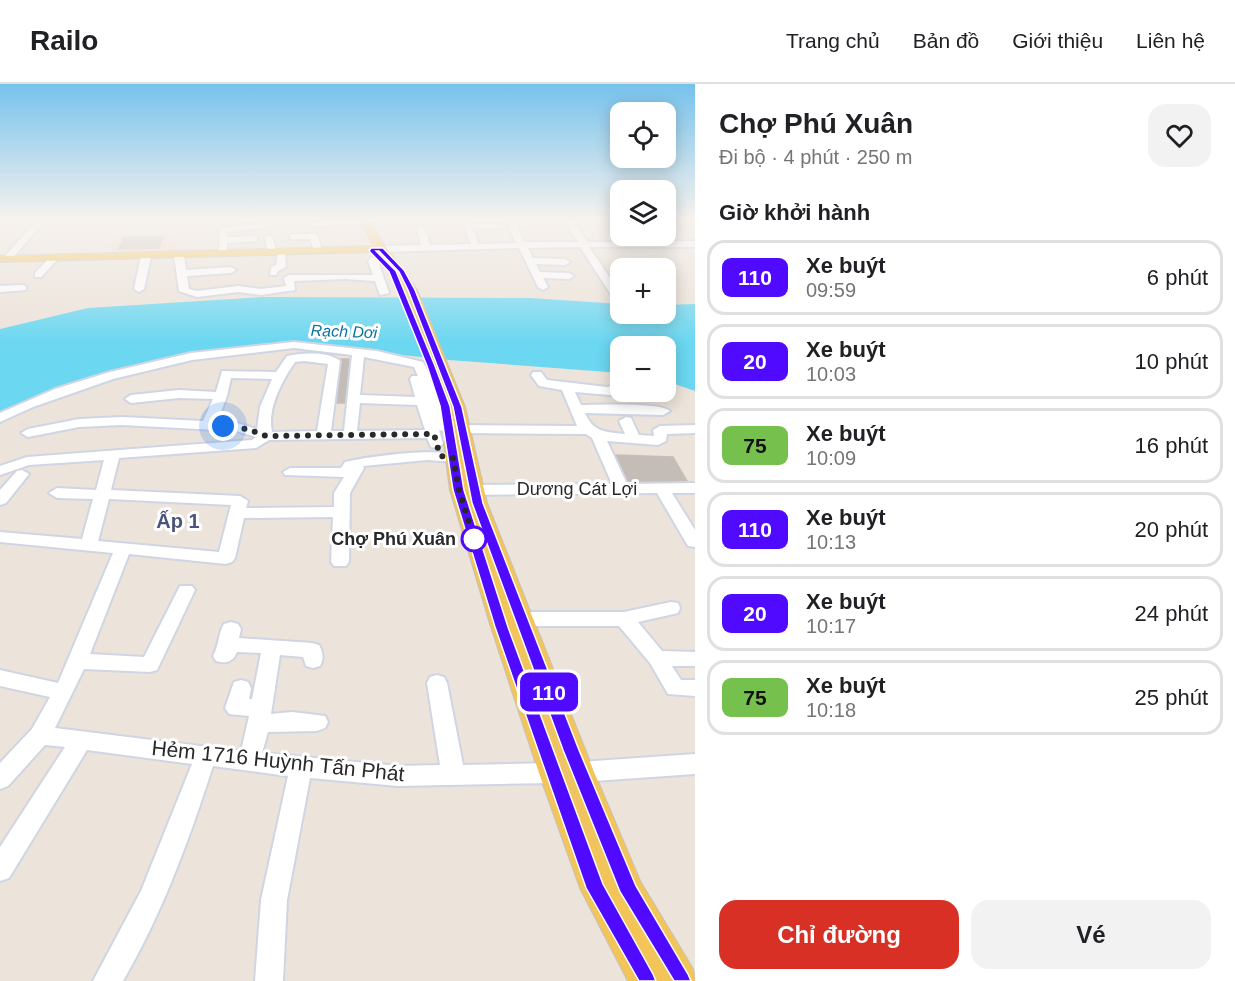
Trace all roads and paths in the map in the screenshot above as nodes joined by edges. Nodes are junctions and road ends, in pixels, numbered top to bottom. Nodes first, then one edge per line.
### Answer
1 (53, 259) edge
2 (145, 259) edge
3 (179, 259) edge
4 (278, 259) edge
5 (374, 259) edge
6 (382, 259) edge
7 (593, 259) edge
8 (530, 261) joint
9 (565, 262) dead end
10 (231, 270) dead end
11 (181, 273) junction
12 (273, 273) dead end
13 (38, 275) dead end
14 (537, 275) junction
15 (569, 276) dead end
16 (378, 278) junction
17 (610, 285) edge
18 (543, 287) dead end
19 (22, 288) dead end
20 (0, 289) edge
21 (139, 289) dead end
22 (384, 293) dead end
23 (225, 352) junction
24 (292, 352) junction
25 (358, 354) junction
26 (226, 374) junction
27 (537, 375) dead end
28 (279, 376) junction
29 (416, 379) dead end
30 (567, 387) junction
31 (610, 391) edge
32 (221, 396) junction
33 (131, 399) dead end
34 (352, 399) junction
35 (423, 401) junction
36 (576, 409) junction
37 (663, 411) dead end
38 (0, 418) edge
39 (626, 421) dead end
40 (208, 426) junction
41 (455, 428) junction
42 (695, 429) edge
43 (28, 433) dead end
44 (592, 433) junction
45 (434, 434) junction
46 (266, 436) junction
47 (350, 436) junction
48 (323, 437) junction
49 (634, 439) junction
50 (113, 454) junction
51 (447, 457) junction
52 (361, 462) junction
53 (0, 471) edge
54 (290, 472) dead end
55 (22, 474) dead end
56 (695, 488) edge
57 (622, 489) junction
58 (662, 489) junction
59 (467, 490) junction
60 (57, 493) dead end
61 (104, 493) junction
62 (0, 500) edge
63 (340, 512) junction
64 (237, 513) junction
65 (0, 537) edge
66 (694, 542) edge
67 (89, 544) junction
68 (124, 547) junction
69 (340, 562) dead end
70 (186, 590) dead end
71 (671, 608) dead end
72 (520, 619) junction
73 (624, 619) junction
74 (227, 643) dead end
75 (272, 647) junction
76 (657, 658) junction
77 (695, 659) edge
78 (78, 661) junction
79 (313, 661) dead end
80 (0, 678) edge
81 (437, 683) dead end
82 (241, 688) dead end
83 (695, 688) edge
84 (64, 692) junction
85 (259, 716) junction
86 (317, 723) dead end
87 (40, 735) junction
88 (82, 739) junction
89 (206, 755) junction
90 (249, 760) junction
91 (695, 764) edge
92 (301, 768) junction
93 (580, 772) junction
94 (553, 773) junction
95 (453, 775) junction
96 (0, 779) edge
97 (0, 869) edge
98 (107, 981) edge
99 (269, 981) edge
100 (646, 981) edge
101 (681, 981) edge

1 - 13 street
2 - 21 street
3 - 11 street
4 - 12 street
5 - 16 street
6 - 41 main road
7 - 17 street
8 - 9 street
8 - 14 street
10 - 11 street
11 - 16 street
14 - 15 street
14 - 18 street
16 - 22 street
19 - 20 street
23 - 24 street
23 - 26 street
23 - 38 street
24 - 25 street
24 - 28 street
24 - 48 street
25 - 34 street
25 - 41 street
26 - 28 street
26 - 32 street
27 - 30 street
28 - 46 street
29 - 35 street
30 - 31 street
30 - 36 street
32 - 33 street
32 - 40 street
34 - 35 street
34 - 47 street
35 - 45 street
36 - 37 street
36 - 44 street
39 - 49 street
40 - 43 street
40 - 46 street
41 - 44 street
41 - 51 main road
41 - 59 main road
42 - 49 street
44 - 49 street
44 - 57 street
45 - 47 street
45 - 51 street
46 - 48 street
46 - 50 street
47 - 48 street
50 - 53 street
50 - 61 street
51 - 52 street
51 - 59 main road
52 - 54 street
52 - 63 street
55 - 62 street
56 - 58 street, Dương Cát Lợi
57 - 58 street, Dương Cát Lợi
57 - 59 street, Dương Cát Lợi
58 - 66 street
59 - 72 main road
59 - 94 main road
60 - 61 street
61 - 64 street
61 - 67 street
63 - 64 street
63 - 69 street
64 - 68 street
65 - 67 street
67 - 68 street
68 - 78 street
70 - 78 street
71 - 73 street
72 - 73 street
72 - 93 main road
73 - 76 street
74 - 75 street
75 - 79 street
75 - 85 street
76 - 77 street
76 - 83 street
78 - 84 street
80 - 84 street
81 - 95 street
82 - 85 street
84 - 87 street
85 - 86 street
85 - 90 street
87 - 88 street, Hẻm 1716 Huỳnh Tấn Phát
87 - 96 street
88 - 89 street, Hẻm 1716 Huỳnh Tấn Phát
88 - 97 street
89 - 90 street, Hẻm 1716 Huỳnh Tấn Phát
89 - 98 street
90 - 92 street, Hẻm 1716 Huỳnh Tấn Phát
91 - 93 street
92 - 95 street, Hẻm 1716 Huỳnh Tấn Phát
92 - 99 street
93 - 94 main road
93 - 101 main road
94 - 95 street, Hẻm 1716 Huỳnh Tấn Phát
94 - 100 main road

